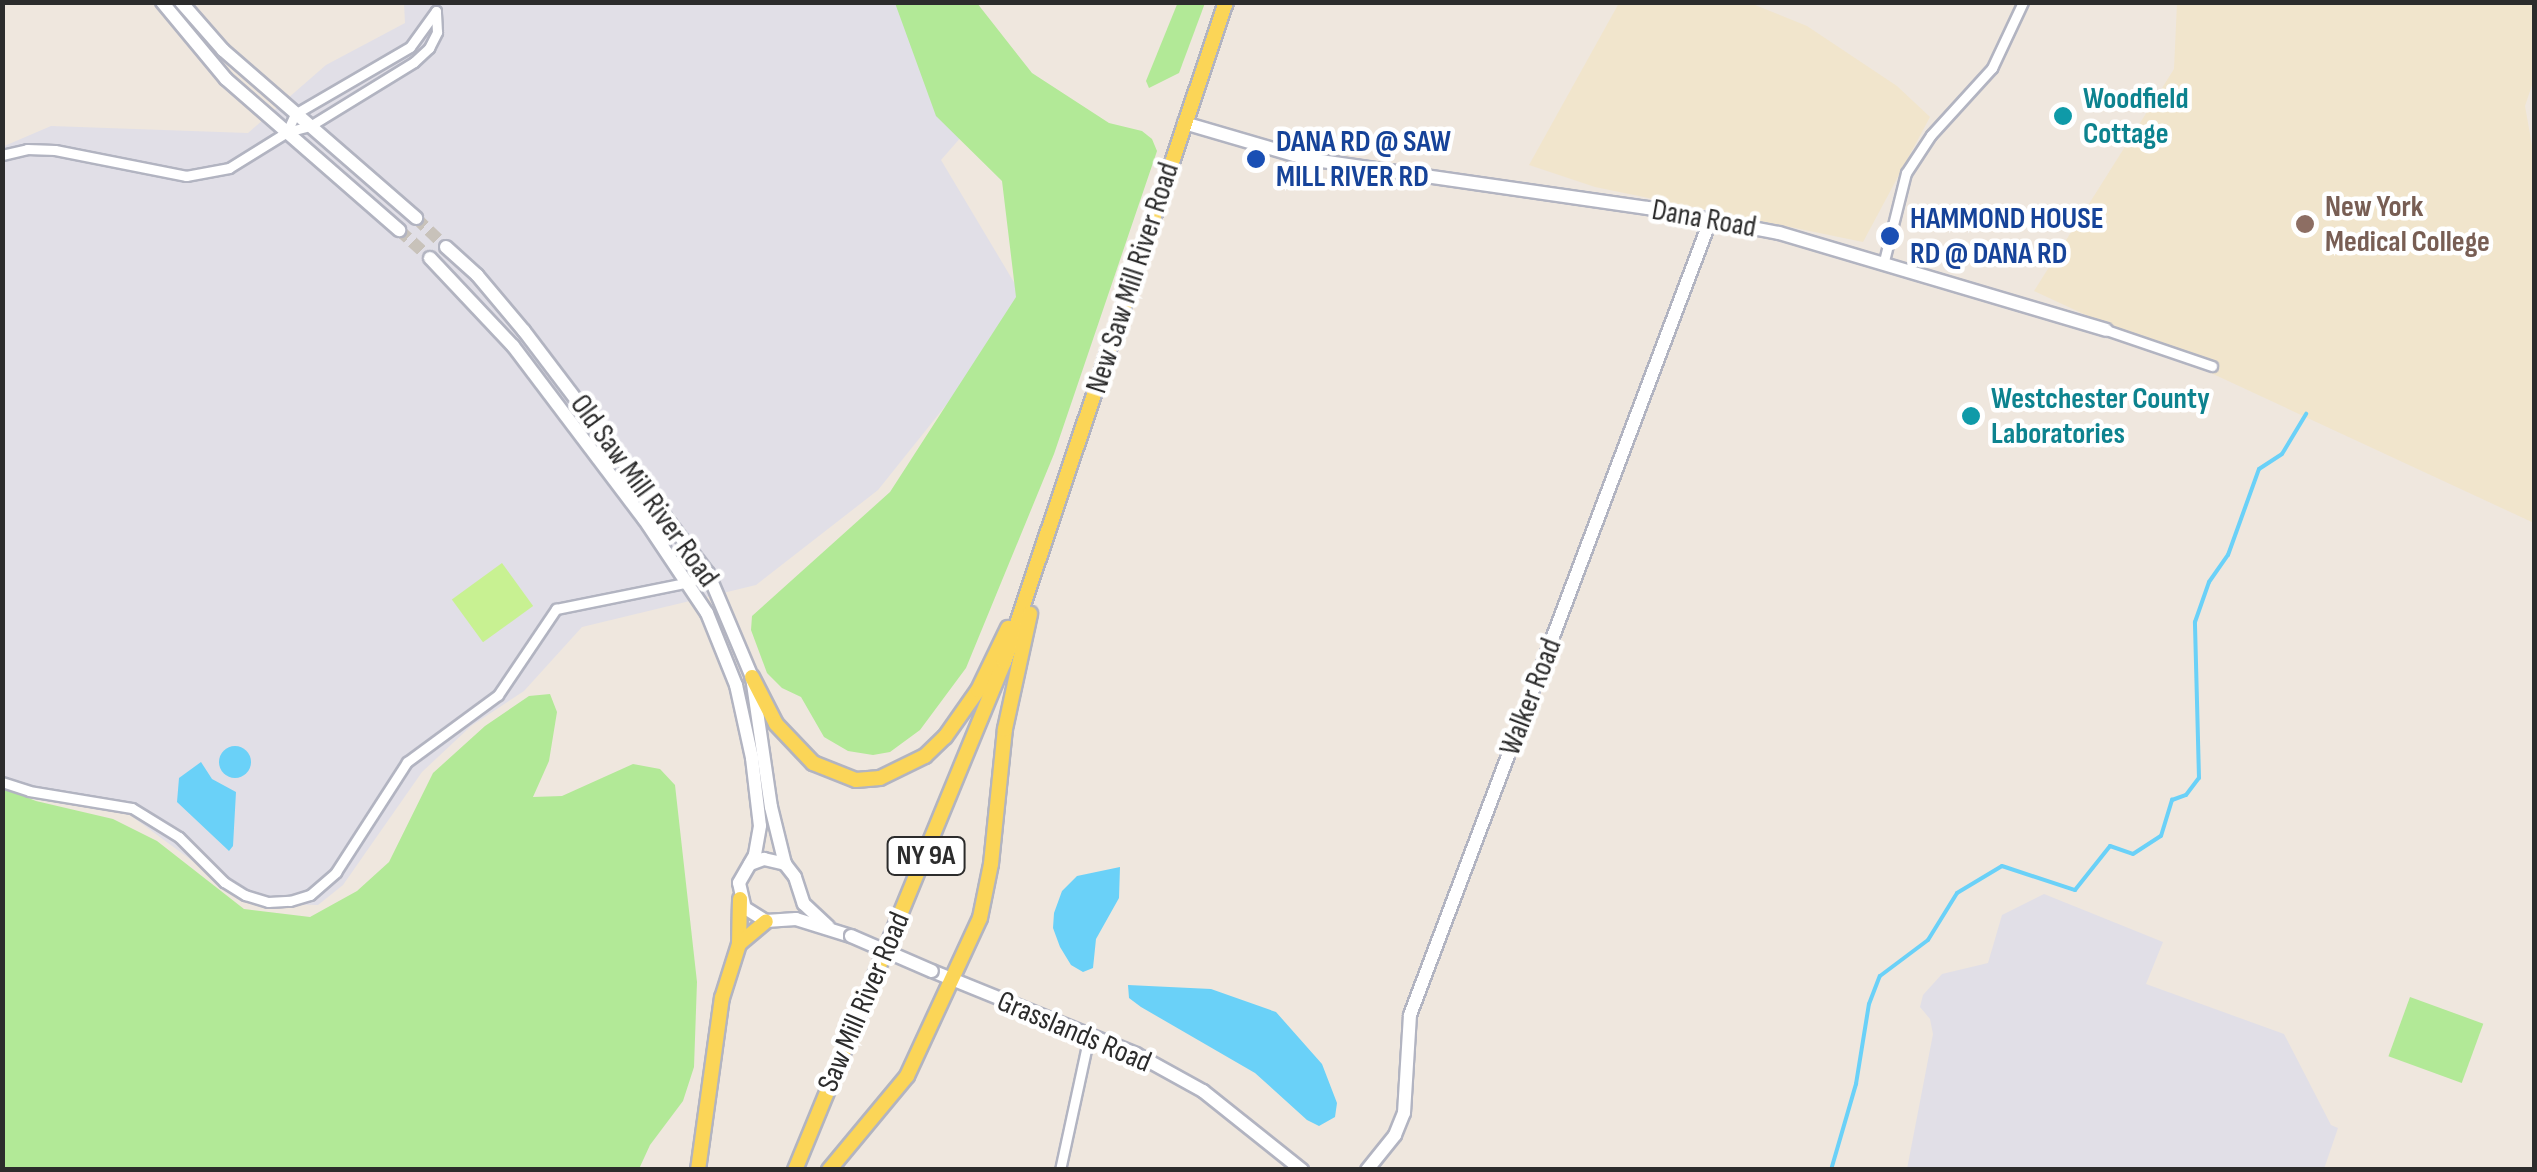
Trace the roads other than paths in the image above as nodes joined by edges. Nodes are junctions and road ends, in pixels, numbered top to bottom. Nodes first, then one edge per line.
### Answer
1 (162, 2) edge
2 (181, 2) edge
3 (1226, 2) edge
4 (2023, 2) edge
5 (295, 114) junction
6 (1184, 123) junction
7 (310, 126) junction
8 (287, 132) junction
9 (2, 155) edge
10 (416, 218) tunnel mouth
11 (1710, 221) junction
12 (399, 230) tunnel mouth
13 (446, 248) tunnel mouth
14 (430, 258) tunnel mouth
15 (1884, 262) junction
16 (2106, 330) joint
17 (2212, 366) dead end
18 (1042, 555) junction
19 (708, 573) junction
20 (690, 582) junction
21 (752, 676) junction
22 (2, 782) edge
23 (750, 864) junction
24 (785, 864) junction
25 (798, 891) junction
26 (740, 899) junction
27 (783, 919) junction
28 (766, 921) junction
29 (828, 926) junction
30 (739, 944) junction
31 (952, 980) junction
32 (1089, 1036) junction
33 (698, 1170) edge
34 (795, 1170) edge
35 (829, 1170) edge
36 (1060, 1170) edge
37 (1302, 1170) edge
38 (1367, 1170) edge

1 - 8 street
2 - 5 street
3 - 6 main road, New Saw Mill River Road / NY 9A
4 - 15 street
5 - 7 street
5 - 7 street
5 - 8 street
6 - 11 street, Dana Road
6 - 18 main road, New Saw Mill River Road / NY 9A
7 - 8 street
7 - 10 street
8 - 9 street
8 - 12 street
11 - 15 street, Dana Road
11 - 38 street, Walker Road
13 - 19 street, Old Saw Mill River Road
14 - 20 street, Old Saw Mill River Road
15 - 16 street, Dana Road
16 - 17 street, Dana Road
18 - 21 main road
18 - 31 main road
18 - 34 main road, Saw Mill River Road / NY 9A
19 - 20 street
19 - 21 street, Old Saw Mill River Road
20 - 22 street
20 - 23 street, Old Saw Mill River Road
21 - 24 street, Old Saw Mill River Road
23 - 24 street
23 - 26 street, Old Saw Mill River Road
24 - 25 street, Old Saw Mill River Road
25 - 27 street
25 - 29 street, Old Saw Mill River Road
26 - 28 street
26 - 30 main road
27 - 28 street
27 - 29 street
28 - 30 main road
29 - 31 street, Grasslands Road, bridge
30 - 33 main road
31 - 32 street, Grasslands Road
31 - 35 main road
32 - 36 street
32 - 37 street, Grasslands Road

